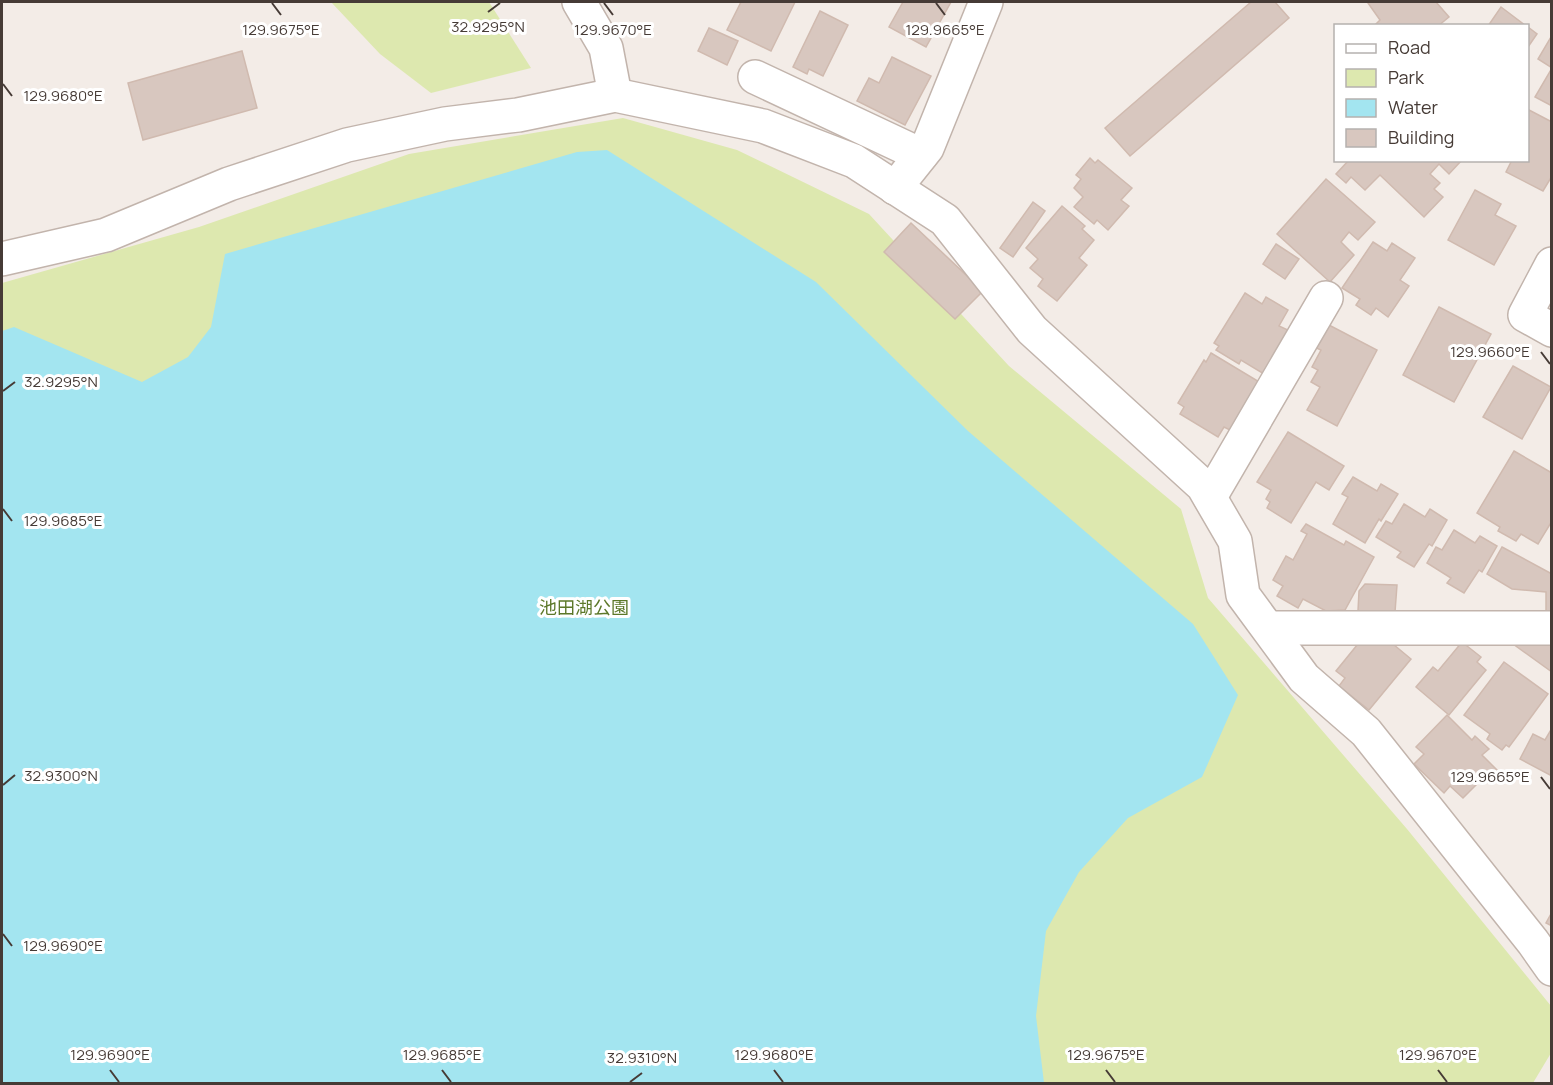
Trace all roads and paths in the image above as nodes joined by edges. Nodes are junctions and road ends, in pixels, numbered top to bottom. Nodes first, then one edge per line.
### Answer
1 (579, 2) edge
2 (986, 2) edge
3 (755, 77) dead end
4 (615, 95) junction
5 (921, 155) junction
6 (895, 188) junction
7 (2, 259) edge
8 (1551, 264) edge
9 (1326, 298) dead end
10 (1551, 330) edge
11 (1210, 497) junction
12 (1268, 628) junction
13 (1551, 628) edge
14 (1551, 969) edge

1 - 4 street
2 - 5 street
3 - 5 street
4 - 6 street
4 - 7 street
5 - 6 street
6 - 11 street
8 - 10 street
9 - 11 street
11 - 12 street
12 - 13 street
12 - 14 street

